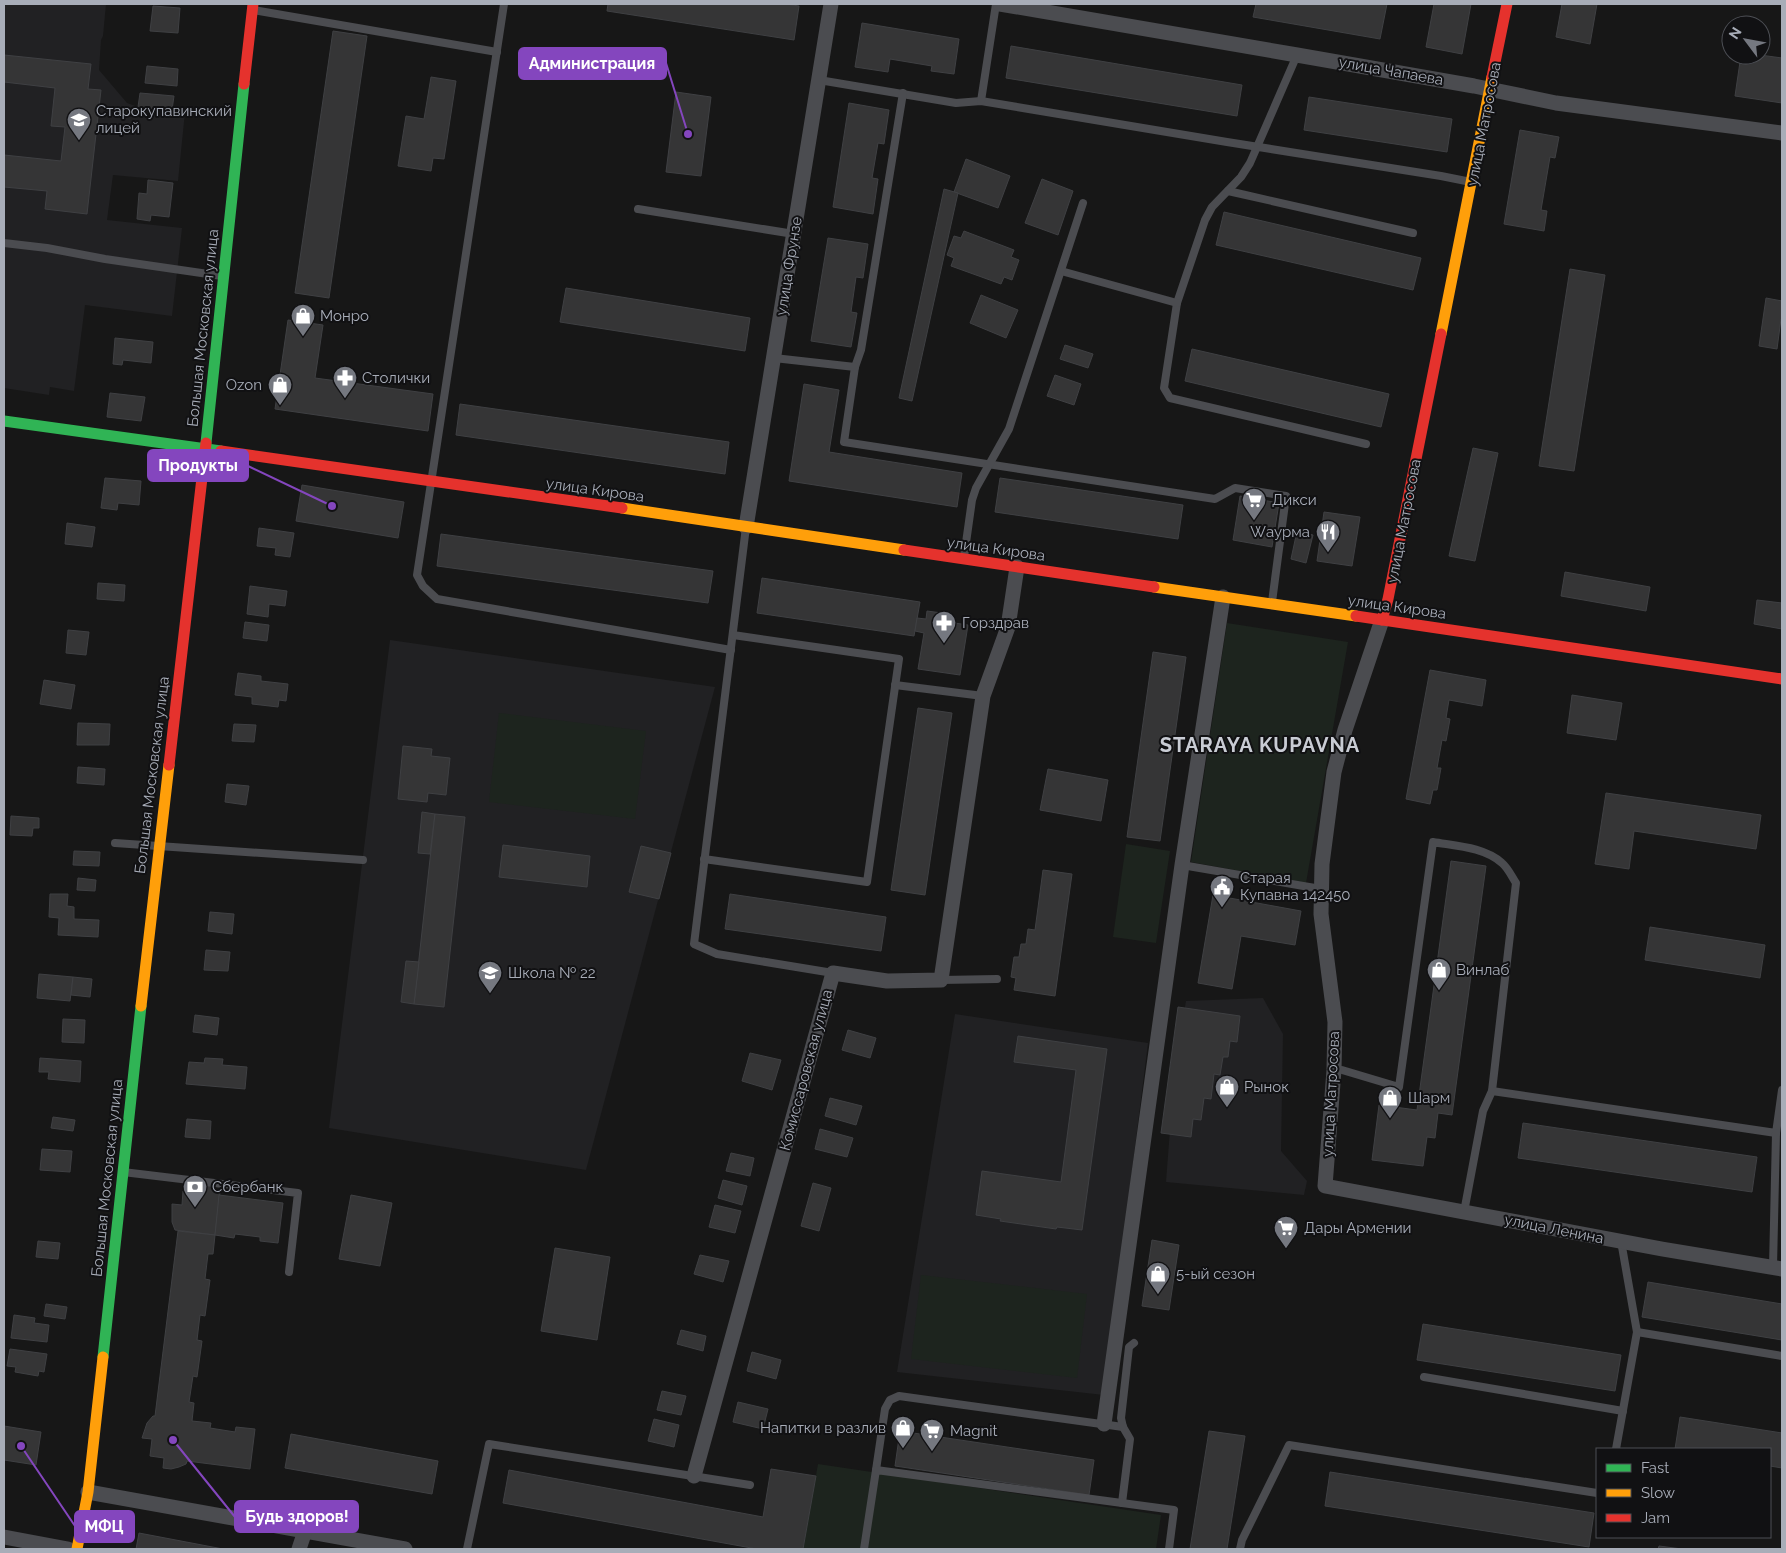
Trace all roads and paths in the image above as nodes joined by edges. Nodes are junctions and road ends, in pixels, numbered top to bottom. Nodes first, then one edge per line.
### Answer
1 (504, 4) edge
2 (831, 4) edge
3 (996, 4) edge
4 (1000, 4) edge
5 (1507, 4) edge
6 (253, 7) edge
7 (497, 52) junction
8 (1297, 55) junction
9 (819, 80) junction
10 (1491, 90) junction
11 (903, 94) junction
12 (981, 101) junction
13 (1782, 133) edge
14 (1257, 147) junction
15 (1472, 183) junction
16 (1228, 191) junction
17 (1084, 203) dead end
18 (638, 209) dead end
19 (1413, 233) dead end
20 (794, 234) junction
21 (4, 243) edge
22 (1061, 271) junction
23 (224, 276) junction
24 (1177, 303) junction
25 (774, 358) junction
26 (855, 367) junction
27 (4, 421) edge
28 (1366, 444) dead end
29 (205, 449) junction
30 (989, 465) junction
31 (432, 480) junction
32 (746, 528) junction
33 (964, 559) junction
34 (1017, 567) junction
35 (1223, 597) junction
36 (1271, 604) junction
37 (1382, 620) junction
38 (733, 636) junction
39 (731, 650) junction
40 (1782, 679) edge
41 (895, 685) junction
42 (983, 696) junction
43 (115, 843) dead end
44 (160, 845) junction
45 (363, 860) dead end
46 (704, 860) junction
47 (1182, 865) junction
48 (1321, 889) junction
49 (833, 973) junction
50 (997, 979) dead end
51 (941, 980) junction
52 (1342, 1070) dead end
53 (1782, 1090) edge
54 (1492, 1091) junction
55 (1776, 1133) junction
56 (123, 1172) junction
57 (1326, 1186) joint
58 (1464, 1212) junction
59 (1622, 1241) junction
60 (1778, 1268) edge
61 (289, 1272) dead end
62 (1637, 1332) junction
63 (1134, 1343) dead end
64 (1782, 1356) edge
65 (1424, 1377) dead end
66 (1623, 1411) junction
67 (1104, 1424) junction
68 (1123, 1426) junction
69 (1616, 1448) edge
70 (876, 1470) junction
71 (694, 1476) junction
72 (750, 1485) dead end
73 (88, 1492) junction
74 (1596, 1493) edge
75 (1122, 1503) junction
76 (305, 1531) junction
77 (4, 1537) edge
78 (68, 1549) edge
79 (77, 1549) edge
80 (299, 1549) edge
81 (405, 1549) edge
82 (466, 1549) edge
83 (864, 1549) edge
84 (1169, 1549) edge
85 (1240, 1549) edge

1 - 7 lane
2 - 9 street, улица Фрунзе
3 - 12 lane
4 - 8 street, улица Чапаева
5 - 10 street, улица Матросова
6 - 7 lane
6 - 23 street, Большая Московская улица
7 - 31 lane
8 - 10 street, улица Чапаева
8 - 14 lane
9 - 11 lane
9 - 20 street, улица Фрунзе
10 - 13 street, улица Чапаева
10 - 15 street, улица Матросова
11 - 12 lane
11 - 26 lane
12 - 14 lane
14 - 15 lane
14 - 16 lane
15 - 37 street, улица Матросова
16 - 19 lane
16 - 24 lane
17 - 22 lane
18 - 20 lane
20 - 25 street, улица Фрунзе
21 - 23 lane
22 - 24 lane
22 - 30 lane
23 - 29 street, Большая Московская улица
24 - 28 lane
25 - 26 lane
25 - 32 street, улица Фрунзе
26 - 30 lane
27 - 29 street, улица Кирова
29 - 31 street, улица Кирова
29 - 44 street, Большая Московская улица
30 - 33 lane
30 - 36 lane
31 - 32 street, улица Кирова
31 - 39 lane
32 - 33 street, улица Кирова
32 - 38 lane
33 - 34 street, улица Кирова
34 - 35 street, улица Кирова
34 - 42 street
35 - 36 street, улица Кирова
35 - 47 street
36 - 37 street, улица Кирова
37 - 40 street, улица Кирова
37 - 48 street, улица Матросова
38 - 39 lane
38 - 41 lane
39 - 46 lane
41 - 42 lane
41 - 46 lane
42 - 51 street
43 - 44 lane
44 - 45 lane
44 - 56 street, Большая Московская улица
46 - 49 lane
47 - 48 lane
47 - 67 street
48 - 57 street, улица Матросова
49 - 51 street, Комиссаровская улица
49 - 71 street, Комиссаровская улица
50 - 51 lane
52 - 54 lane
53 - 55 lane
54 - 55 lane
54 - 58 lane
55 - 60 lane
56 - 61 lane
56 - 73 street, Большая Московская улица
57 - 58 street, улица Ленина
58 - 59 street, улица Ленина
59 - 60 street, улица Ленина
59 - 62 lane
62 - 64 lane
62 - 66 lane
63 - 68 lane
65 - 66 lane
66 - 69 lane
67 - 68 lane
67 - 70 lane
68 - 75 lane
70 - 75 lane
70 - 83 lane
71 - 72 lane
71 - 82 lane
73 - 76 street
73 - 79 street, Большая Московская улица
74 - 85 lane
75 - 84 lane
76 - 80 street
76 - 81 street
77 - 78 street

